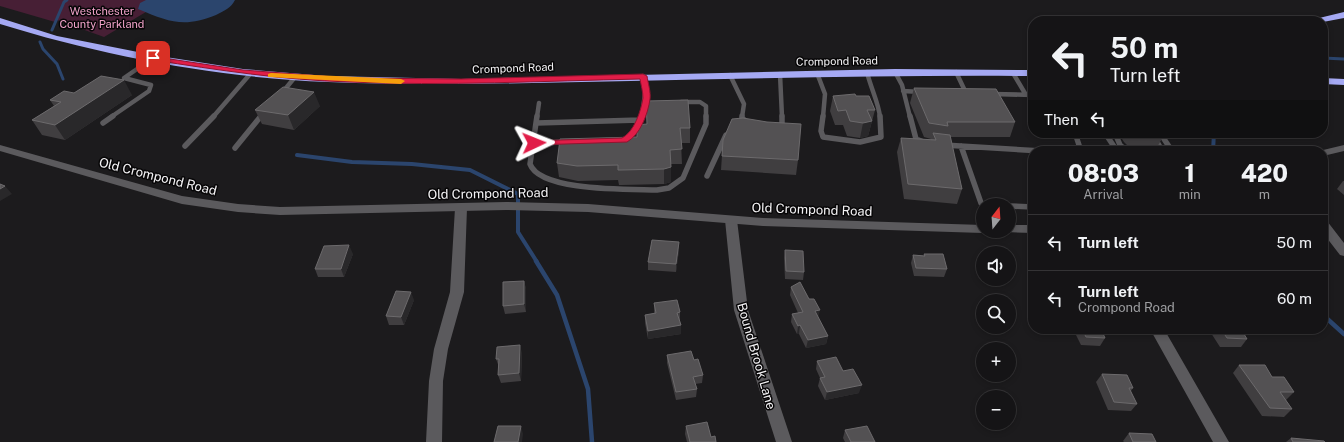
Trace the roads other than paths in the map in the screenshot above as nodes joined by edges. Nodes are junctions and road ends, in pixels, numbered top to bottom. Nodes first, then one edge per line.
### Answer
1 (1344, 15) edge
2 (1328, 19) edge
3 (0, 21) edge
4 (153, 58) junction
5 (867, 72) junction
6 (895, 72) junction
7 (956, 72) junction
8 (251, 73) junction
9 (817, 73) junction
10 (1013, 73) junction
11 (1028, 73) edge
12 (780, 74) junction
13 (730, 75) junction
14 (643, 76) junction
15 (295, 77) junction
16 (1328, 81) edge
17 (1344, 82) edge
18 (903, 92) junction
19 (927, 92) edge
20 (958, 93) edge
21 (966, 93) junction
22 (974, 93) edge
23 (988, 94) edge
24 (1026, 95) joint
25 (278, 97) edge
26 (645, 102) junction
27 (653, 102) edge
28 (676, 102) edge
29 (539, 104) dead end
30 (269, 107) edge
31 (640, 120) junction
32 (103, 123) dead end
33 (537, 123) junction
34 (751, 126) edge
35 (729, 128) edge
36 (775, 129) edge
37 (617, 141) edge
38 (572, 142) edge
39 (534, 143) junction
40 (931, 144) edge
41 (938, 144) edge
42 (186, 146) dead end
43 (961, 146) junction
44 (0, 148) edge
45 (235, 148) dead end
46 (1344, 148) edge
47 (1028, 150) edge
48 (1328, 151) edge
49 (707, 176) dead end
50 (979, 198) edge
51 (1016, 206) edge
52 (1028, 207) edge
53 (461, 208) junction
54 (731, 220) junction
55 (976, 229) edge
56 (1028, 229) edge
57 (1016, 230) edge
58 (1328, 231) edge
59 (1344, 252) edge
60 (1161, 334) edge
61 (434, 442) edge
62 (784, 442) edge
63 (1221, 442) edge

1 - 2 highway
3 - 4 highway, Crompond Road
4 - 8 highway, Crompond Road
4 - 32 lane
5 - 6 highway, Crompond Road
5 - 9 highway, Crompond Road
5 - 9 lane
6 - 7 highway, Crompond Road
6 - 18 lane
7 - 10 highway, Crompond Road
7 - 21 lane
8 - 15 highway, Crompond Road
8 - 42 lane
9 - 12 highway, Crompond Road
10 - 11 highway, Crompond Road
10 - 24 lane
12 - 13 highway, Crompond Road
12 - 36 lane
13 - 14 highway, Crompond Road
13 - 34 lane
14 - 15 highway, Crompond Road
14 - 26 lane
15 - 25 lane
16 - 17 highway
18 - 19 lane
18 - 40 lane
20 - 21 lane
21 - 22 lane
23 - 24 lane
26 - 27 lane
26 - 31 lane
28 - 39 lane
29 - 33 lane
30 - 45 lane
31 - 33 lane
31 - 37 lane
33 - 39 lane
35 - 49 lane
38 - 39 lane
41 - 43 lane
43 - 47 lane
43 - 50 lane
44 - 53 street, Old Crompond Road
46 - 48 street
51 - 52 lane
53 - 54 street, Old Crompond Road
53 - 61 street
54 - 55 street, Old Crompond Road
54 - 62 street, Bound Brook Lane
56 - 57 street
58 - 59 street
60 - 63 street

